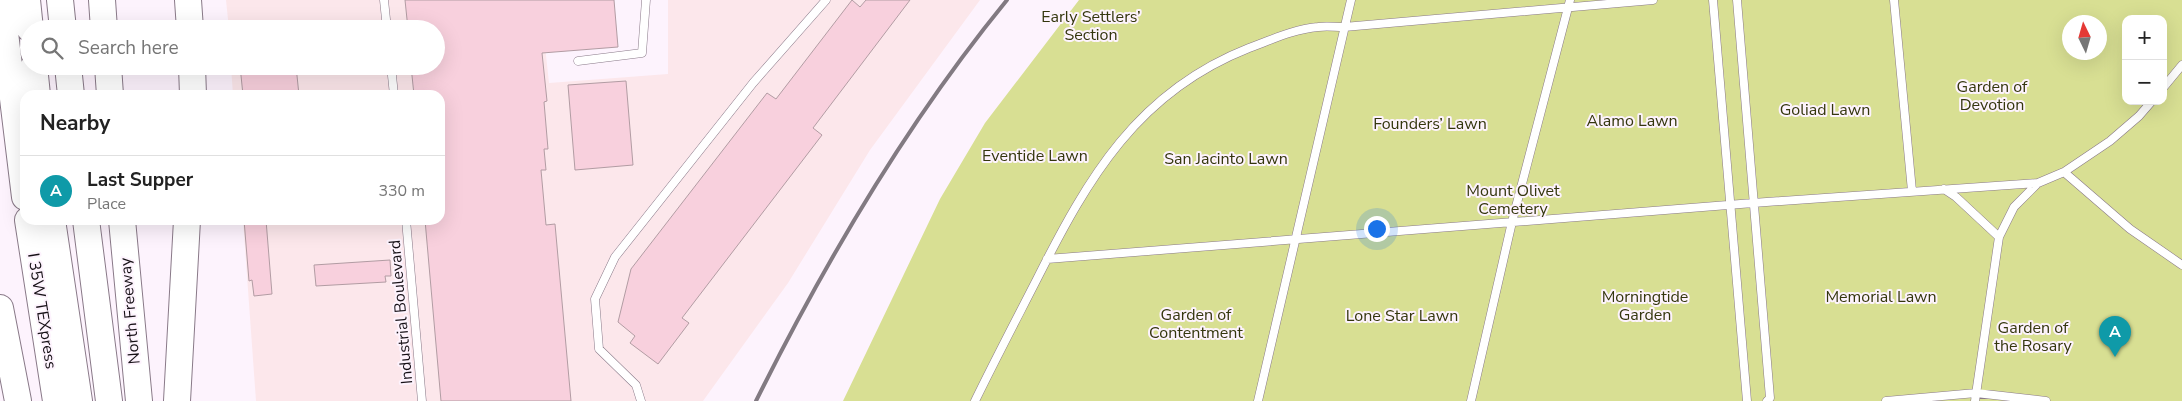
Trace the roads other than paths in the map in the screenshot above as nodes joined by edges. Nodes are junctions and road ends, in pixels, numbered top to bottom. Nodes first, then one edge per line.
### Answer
1 (1, 0) edge
2 (27, 0) edge
3 (60, 0) edge
4 (102, 0) edge
5 (188, 0) edge
6 (384, 0) edge
7 (646, 0) edge
8 (826, 0) edge
9 (1351, 0) edge
10 (1652, 0) edge
11 (1713, 0) edge
12 (1737, 0) edge
13 (1894, 0) edge
14 (1569, 3) edge
15 (29, 20) edge
16 (62, 20) edge
17 (103, 20) edge
18 (189, 20) edge
19 (386, 20) edge
20 (1344, 27) junction
21 (578, 61) dead end
22 (2182, 65) edge
23 (35, 75) edge
24 (69, 75) edge
25 (109, 75) edge
26 (192, 75) edge
27 (391, 75) edge
28 (2167, 83) edge
29 (36, 90) edge
30 (70, 90) edge
31 (110, 90) edge
32 (193, 90) edge
33 (393, 90) edge
34 (2149, 105) edge
35 (20, 156) edge
36 (2064, 172) junction
37 (2038, 182) junction
38 (1944, 188) junction
39 (1912, 191) junction
40 (1753, 203) junction
41 (1731, 205) junction
42 (1512, 222) junction
43 (29, 225) edge
44 (53, 225) edge
45 (87, 225) edge
46 (122, 225) edge
47 (187, 225) edge
48 (406, 225) edge
49 (1999, 237) junction
50 (1294, 239) junction
51 (1047, 259) junction
52 (2182, 265) edge
53 (0, 308) edge
54 (1976, 397) edge
55 (18, 401) edge
56 (56, 401) edge
57 (79, 401) edge
58 (109, 401) edge
59 (139, 401) edge
60 (177, 401) edge
61 (422, 401) edge
62 (641, 401) edge
63 (975, 401) edge
64 (1258, 401) edge
65 (1471, 401) edge
66 (1747, 401) edge
67 (1767, 401) edge
68 (1886, 401) edge
69 (2046, 401) edge

1 - 35 highway
2 - 15 highway
3 - 16 highway
4 - 17 highway
5 - 18 highway
6 - 19 lane
7 - 21 lane
8 - 62 lane
9 - 20 lane
10 - 14 lane
11 - 41 lane
12 - 40 lane
13 - 39 lane
14 - 20 lane
14 - 42 lane
20 - 50 lane
20 - 51 lane
22 - 28 lane
23 - 29 highway
24 - 30 highway
25 - 31 highway
26 - 32 highway
27 - 33 lane
34 - 36 lane
36 - 37 lane
36 - 52 lane
37 - 38 lane
37 - 49 lane
38 - 39 lane
38 - 49 lane
39 - 40 lane
40 - 41 lane
40 - 67 lane
41 - 42 lane
41 - 66 lane
42 - 50 lane
42 - 65 lane
43 - 56 highway, I 35W TEXpress
44 - 57 highway, I 35W TEXpress
45 - 58 highway
46 - 59 highway, North Freeway
47 - 60 highway
48 - 61 lane, Industrial Boulevard
49 - 54 lane
50 - 51 lane
50 - 64 lane
51 - 63 lane
53 - 55 highway
54 - 68 lane
54 - 69 lane

